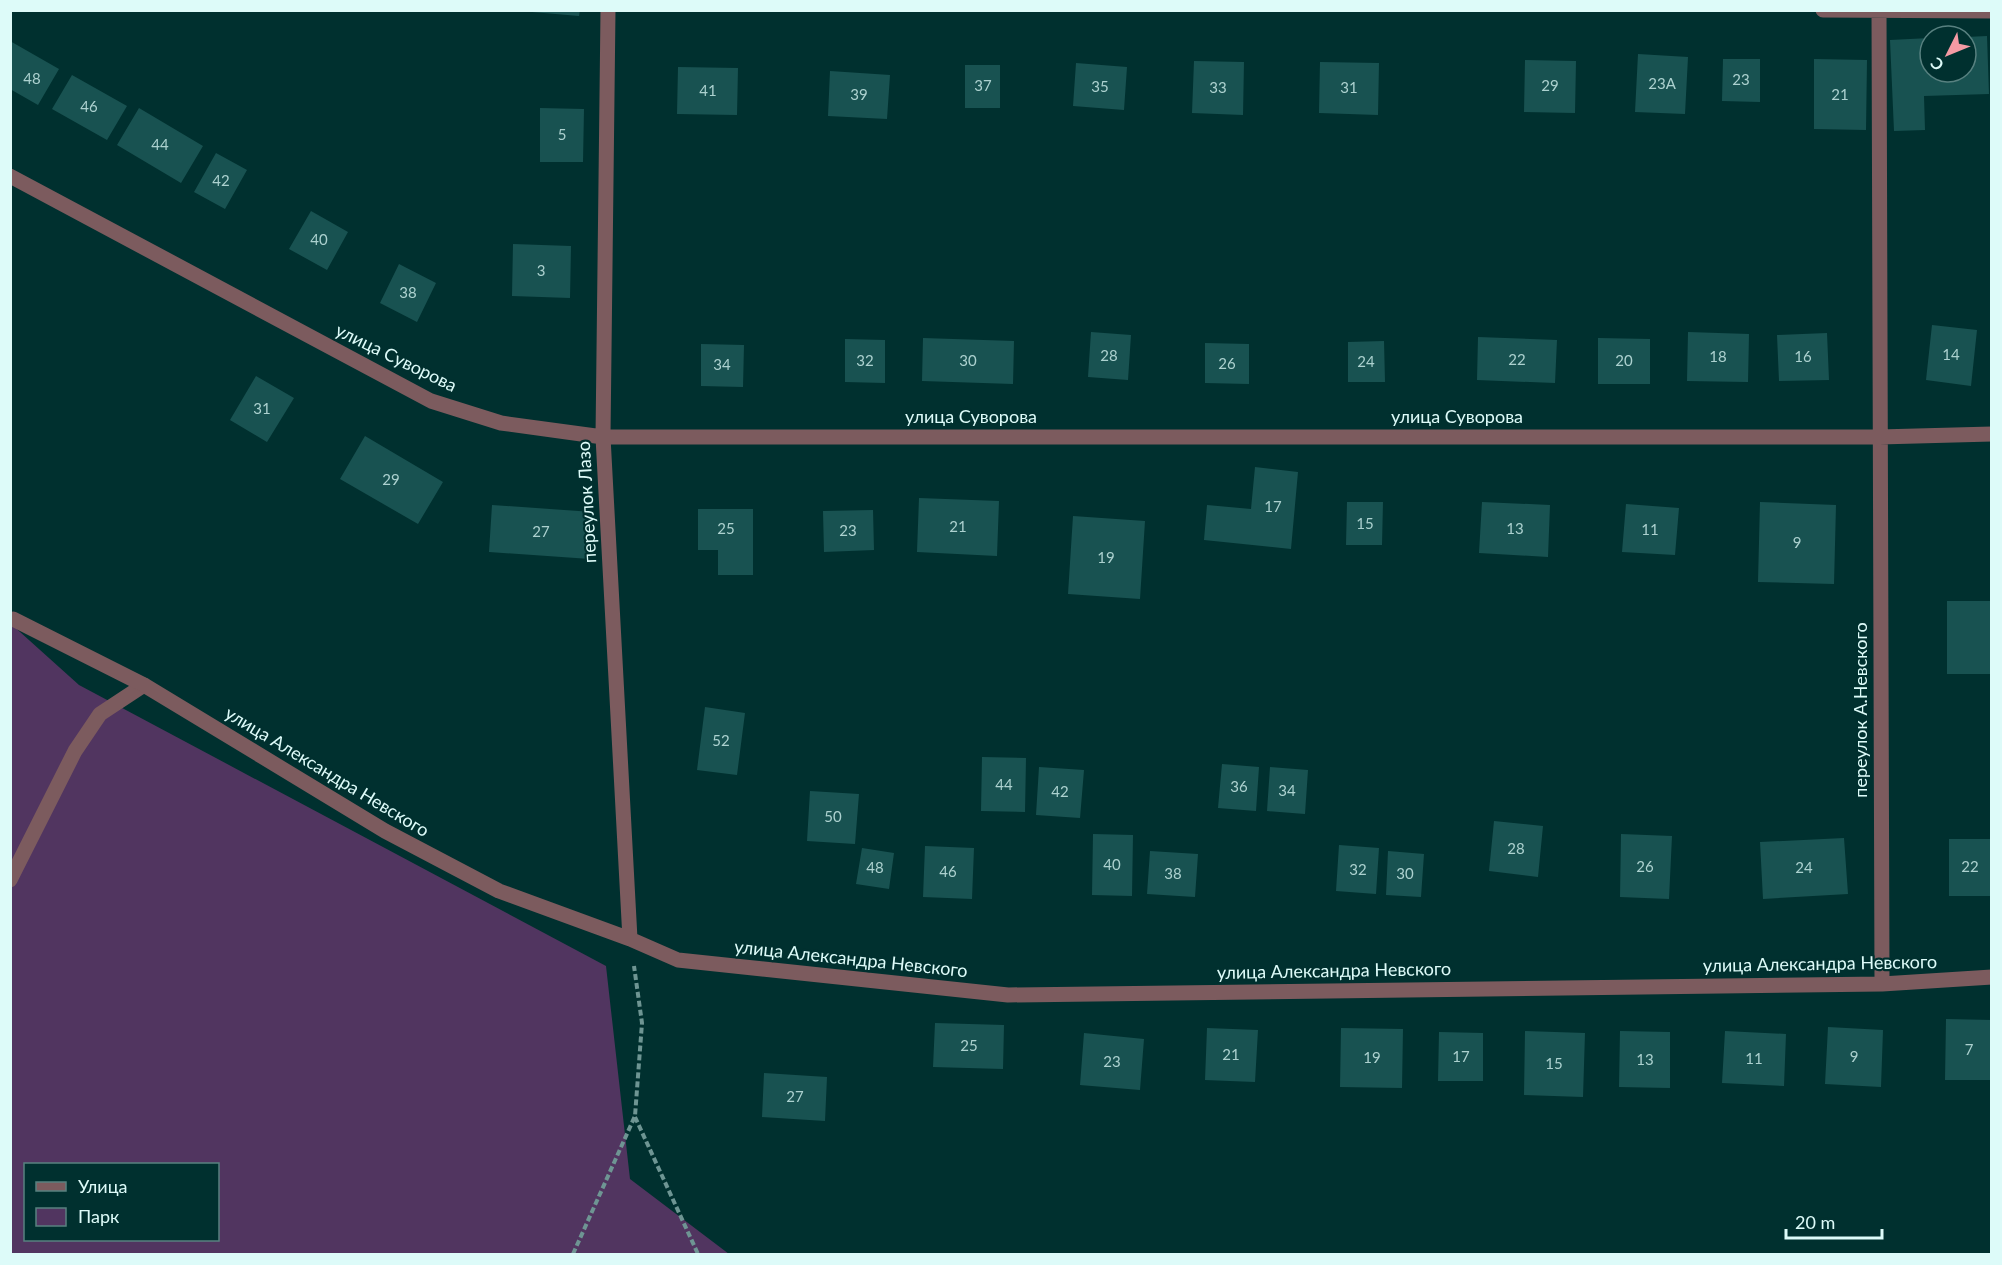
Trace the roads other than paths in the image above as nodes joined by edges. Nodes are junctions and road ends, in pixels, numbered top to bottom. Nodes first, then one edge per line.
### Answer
1 (608, 10) edge
2 (1823, 10) edge
3 (1879, 11) edge
4 (1992, 11) edge
5 (10, 176) edge
6 (1992, 434) edge
7 (603, 437) junction
8 (1880, 437) junction
9 (13, 619) dead end
10 (144, 685) junction
11 (10, 880) edge
12 (630, 939) junction
13 (1992, 977) edge
14 (1882, 984) junction

1 - 7 street, переулок Лазо
2 - 3 street
3 - 4 street
3 - 8 street, переулок А.Невского
5 - 7 street, улица Суворова
6 - 8 street, улица Суворова
7 - 8 street, улица Суворова
7 - 12 street, переулок Лазо
8 - 14 street, переулок А.Невского
9 - 10 street, улица Александра Невского
10 - 11 street
10 - 12 street, улица Александра Невского
12 - 14 street, улица Александра Невского
13 - 14 street, улица Александра Невского

